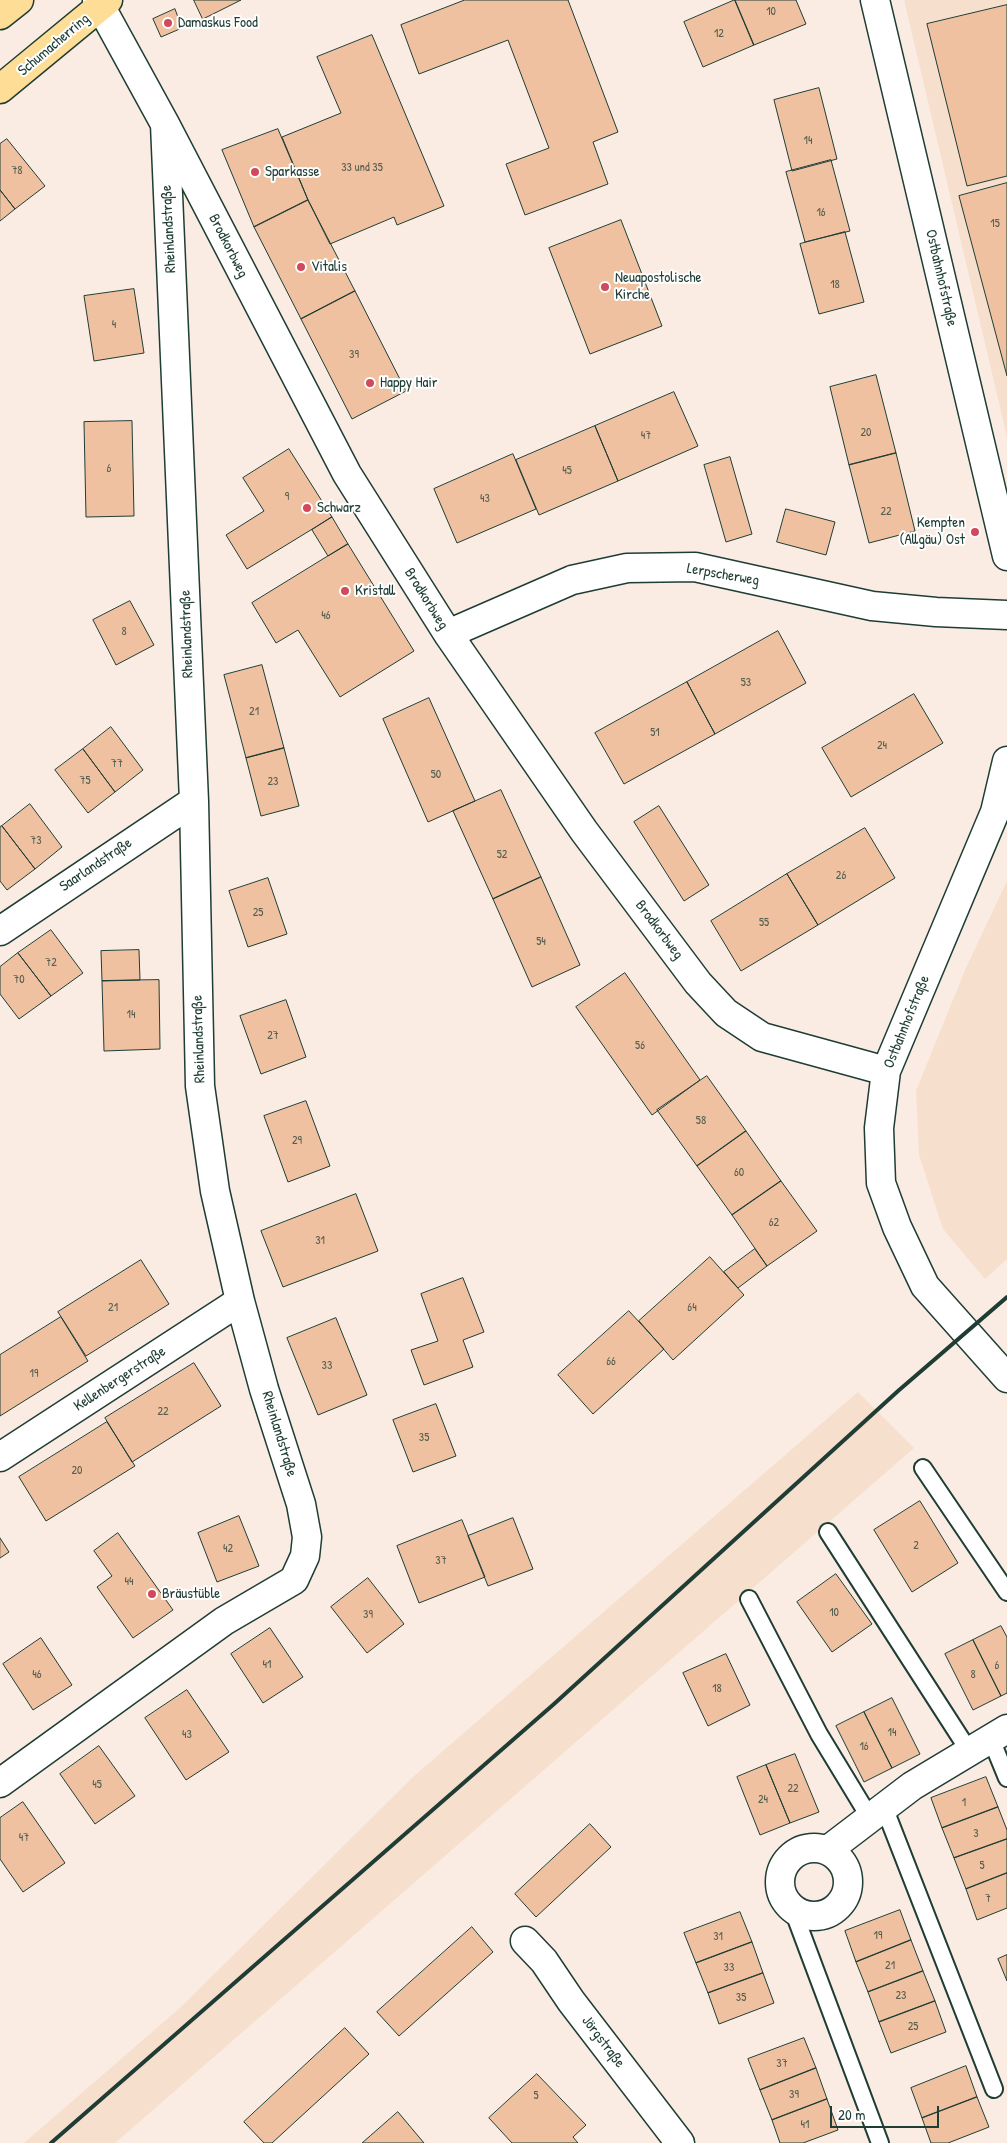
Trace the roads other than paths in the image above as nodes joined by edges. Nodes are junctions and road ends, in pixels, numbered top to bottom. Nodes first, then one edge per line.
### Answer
1 (19, 0) edge
2 (875, 0) edge
3 (102, 2) edge
4 (0, 15) edge
5 (0, 89) edge
6 (165, 124) junction
7 (1007, 556) edge
8 (1007, 615) edge
9 (448, 634) junction
10 (1007, 761) edge
11 (194, 801) junction
12 (0, 931) edge
13 (886, 1071) junction
14 (240, 1301) junction
15 (1007, 1378) edge
16 (0, 1457) edge
17 (923, 1468) dead end
18 (828, 1532) dead end
19 (1007, 1592) edge
20 (749, 1598) dead end
21 (989, 1740) edge
22 (1007, 1778) edge
23 (0, 1783) edge
24 (877, 1813) junction
25 (828, 1850) junction
26 (786, 1902) junction
27 (525, 1941) dead end
28 (994, 2089) dead end
29 (680, 2143) edge
30 (880, 2143) edge

1 - 4 main road
2 - 7 street, Ostbahnhofstraße
3 - 5 main road, Schumacherring
3 - 6 street, Brodkorbweg
6 - 9 street, Brodkorbweg
6 - 11 street, Rheinlandstraße
8 - 9 street, Lerpscherweg
9 - 13 street, Brodkorbweg
10 - 13 street, Ostbahnhofstraße
11 - 12 street, Saarlandstraße
11 - 14 street, Rheinlandstraße
13 - 15 street, Ostbahnhofstraße
14 - 16 street, Kellenbergerstraße
14 - 23 street, Rheinlandstraße
17 - 19 lane
18 - 21 lane
20 - 24 lane
21 - 22 lane
21 - 24 street
24 - 25 street
24 - 28 lane
25 - 26 street
25 - 26 street
26 - 30 lane
27 - 29 street, Jörgstraße

